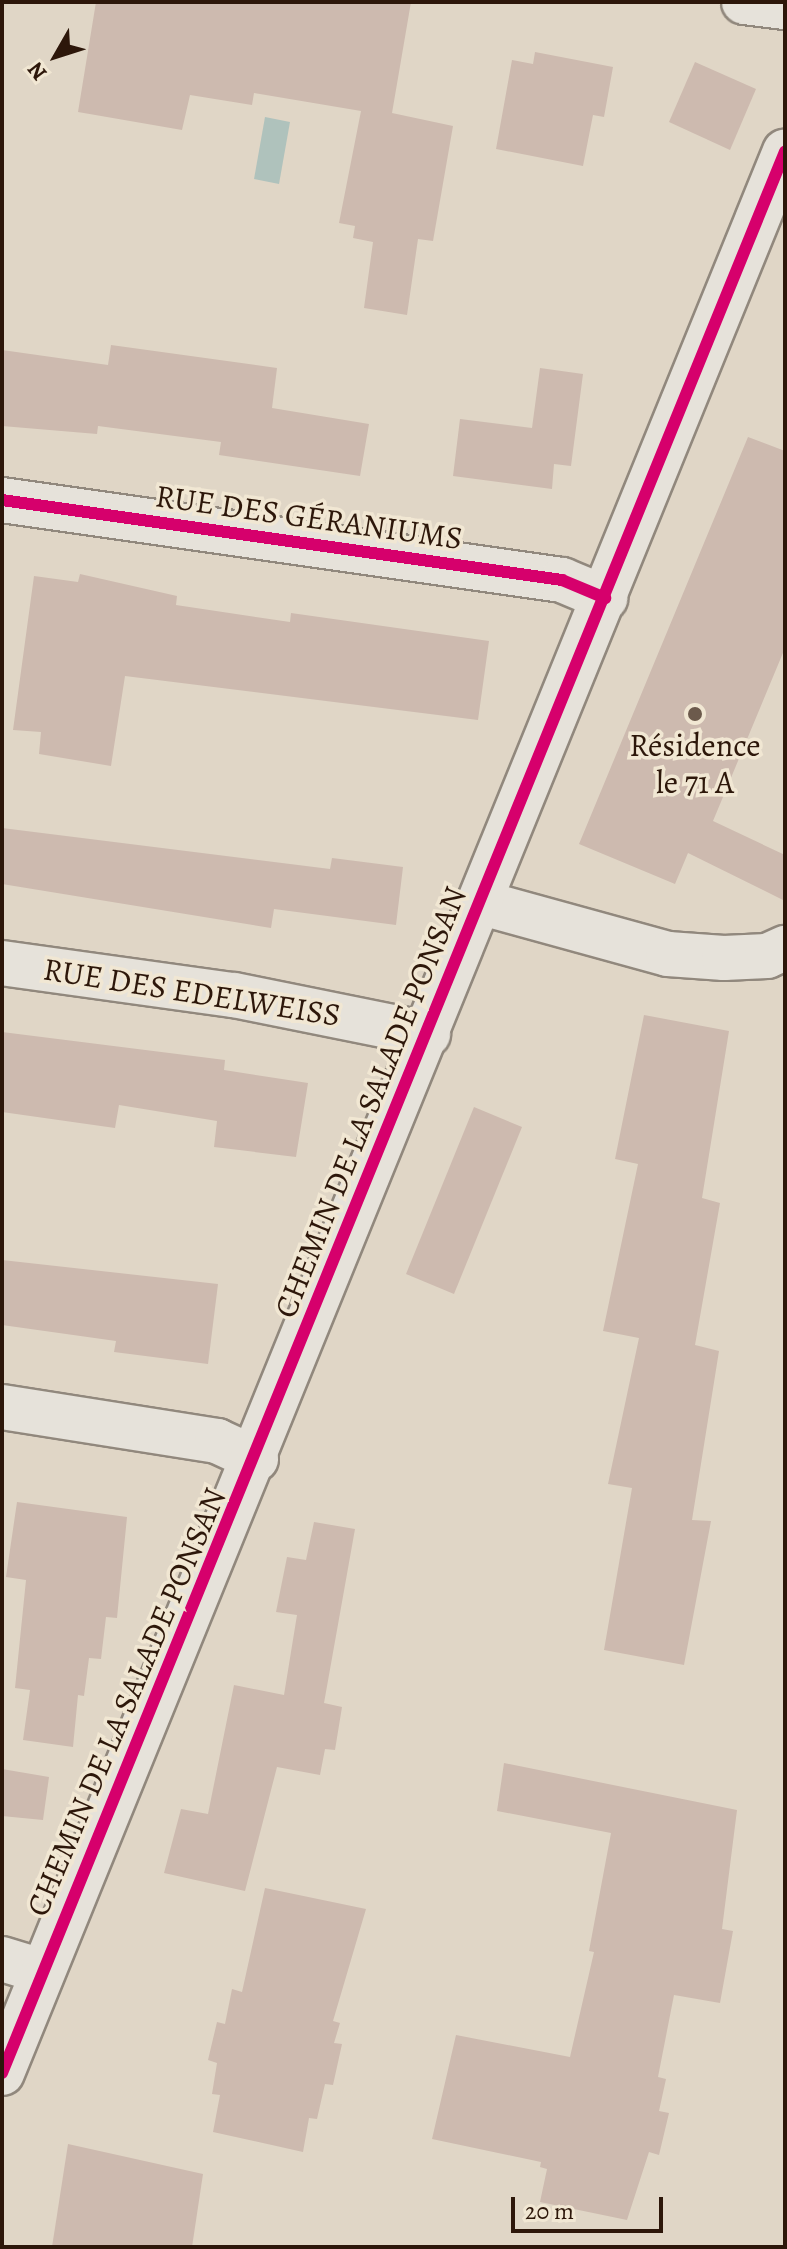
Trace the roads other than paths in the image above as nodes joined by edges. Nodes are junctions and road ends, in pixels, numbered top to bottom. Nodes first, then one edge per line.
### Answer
1 (744, 2) edge
2 (785, 7) edge
3 (785, 151) edge
4 (2, 500) edge
5 (605, 598) junction
6 (479, 902) junction
7 (785, 948) edge
8 (2, 963) edge
9 (428, 1034) junction
10 (2, 1407) edge
11 (256, 1459) junction
12 (22, 1965) edge
13 (2, 2073) edge

1 - 2 street
3 - 5 street, CHEMIN DE LA SALADE PONSAN
4 - 5 street, RUE DES GÉRANIUMS
5 - 6 street, CHEMIN DE LA SALADE PONSAN
6 - 7 street
6 - 9 street, CHEMIN DE LA SALADE PONSAN
8 - 9 street, RUE DES EDELWEISS
9 - 11 street, CHEMIN DE LA SALADE PONSAN
10 - 11 street
11 - 12 street, CHEMIN DE LA SALADE PONSAN
12 - 13 street, CHEMIN DE LA SALADE PONSAN

